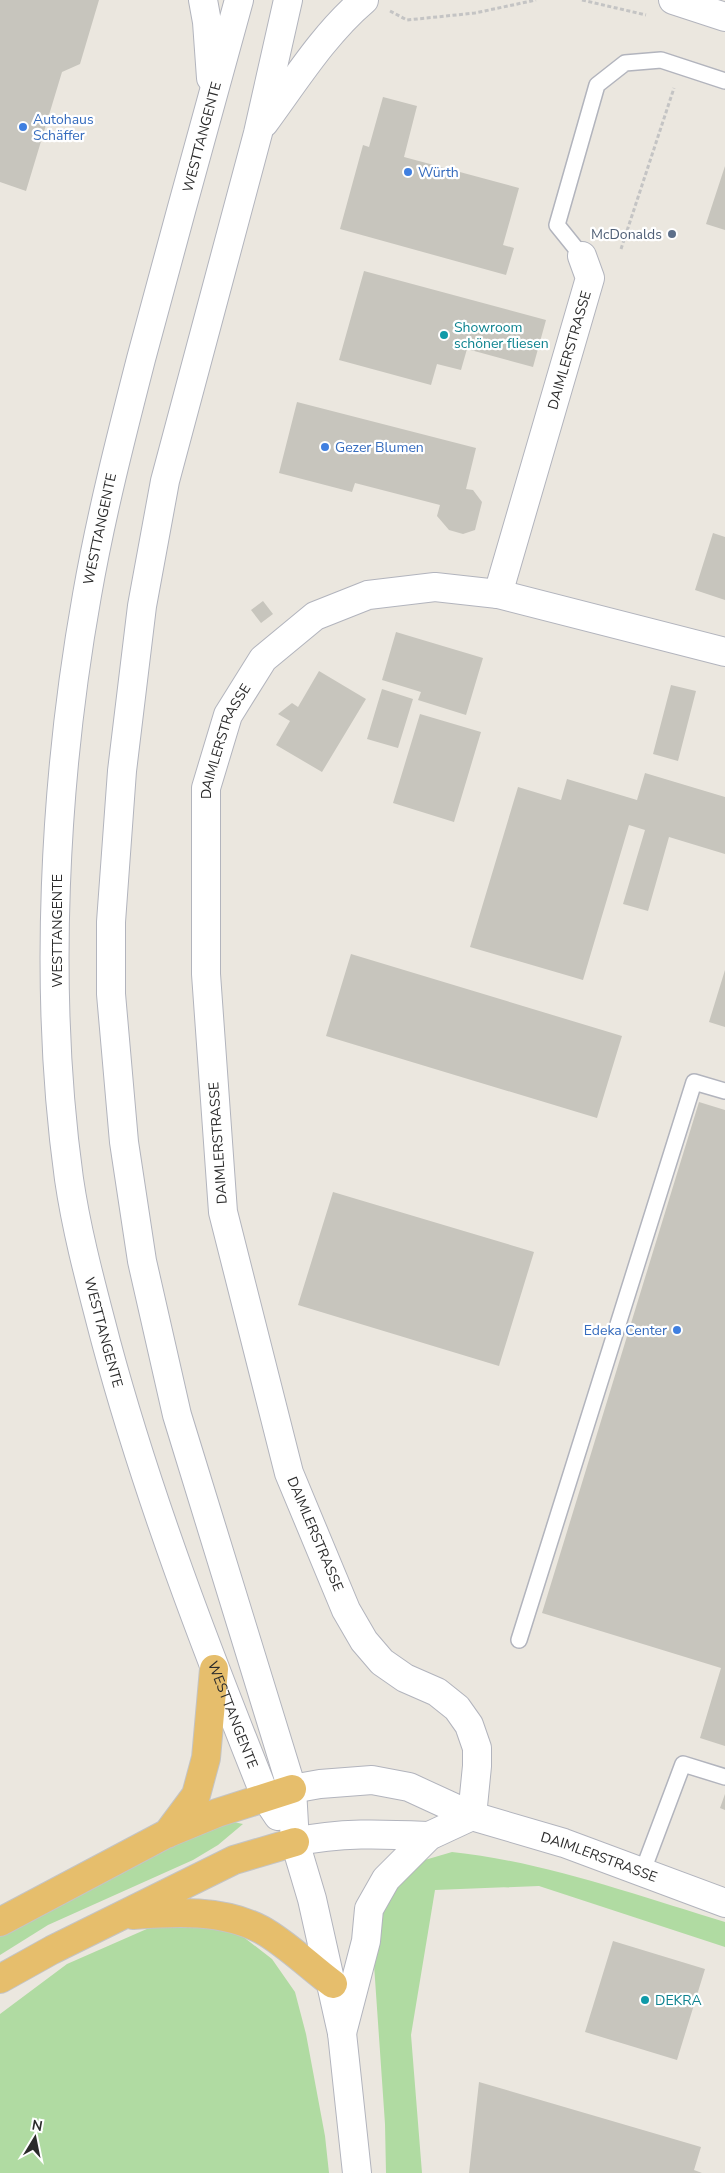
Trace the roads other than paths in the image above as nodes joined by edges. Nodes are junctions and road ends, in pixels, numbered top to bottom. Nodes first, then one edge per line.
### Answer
1 (203, 0) edge
2 (239, 0) edge
3 (288, 0) edge
4 (674, 0) edge
5 (375, 4) edge
6 (725, 16) edge
7 (725, 81) edge
8 (212, 98) junction
9 (258, 132) junction
10 (582, 256) joint
11 (498, 594) junction
12 (725, 652) edge
13 (725, 1092) edge
14 (519, 1640) dead end
15 (214, 1670) junction
16 (725, 1777) edge
17 (292, 1789) junction
18 (266, 1798) junction
19 (472, 1816) junction
20 (166, 1834) junction
21 (429, 1836) junction
22 (295, 1842) junction
23 (642, 1873) junction
24 (725, 1903) edge
25 (119, 1916) junction
26 (0, 1922) edge
27 (0, 1979) edge
28 (332, 1984) junction
29 (342, 2033) junction
30 (357, 2173) edge

1 - 8 main road
2 - 8 main road, WESTTANGENTE
3 - 9 main road, WESTTANGENTE
4 - 6 main road
5 - 9 main road
7 - 10 lane, DAIMLERSTRASSE
8 - 15 main road, WESTTANGENTE
9 - 17 main road, WESTTANGENTE
10 - 11 main road, DAIMLERSTRASSE
11 - 12 main road, DAIMLERSTRASSE
11 - 19 main road, DAIMLERSTRASSE
13 - 14 lane
15 - 18 main road, WESTTANGENTE
15 - 20 highway
16 - 23 lane
17 - 18 highway
17 - 19 main road, DAIMLERSTRASSE
17 - 22 main road, WESTTANGENTE
18 - 20 highway
18 - 22 main road, WESTTANGENTE
19 - 21 main road
19 - 23 main road, DAIMLERSTRASSE
20 - 26 highway
21 - 22 main road
21 - 29 main road
22 - 25 highway
22 - 28 main road, WESTTANGENTE
23 - 24 main road, DAIMLERSTRASSE
25 - 27 highway
25 - 28 highway
28 - 29 main road, WESTTANGENTE
29 - 30 main road, WESTTANGENTE

